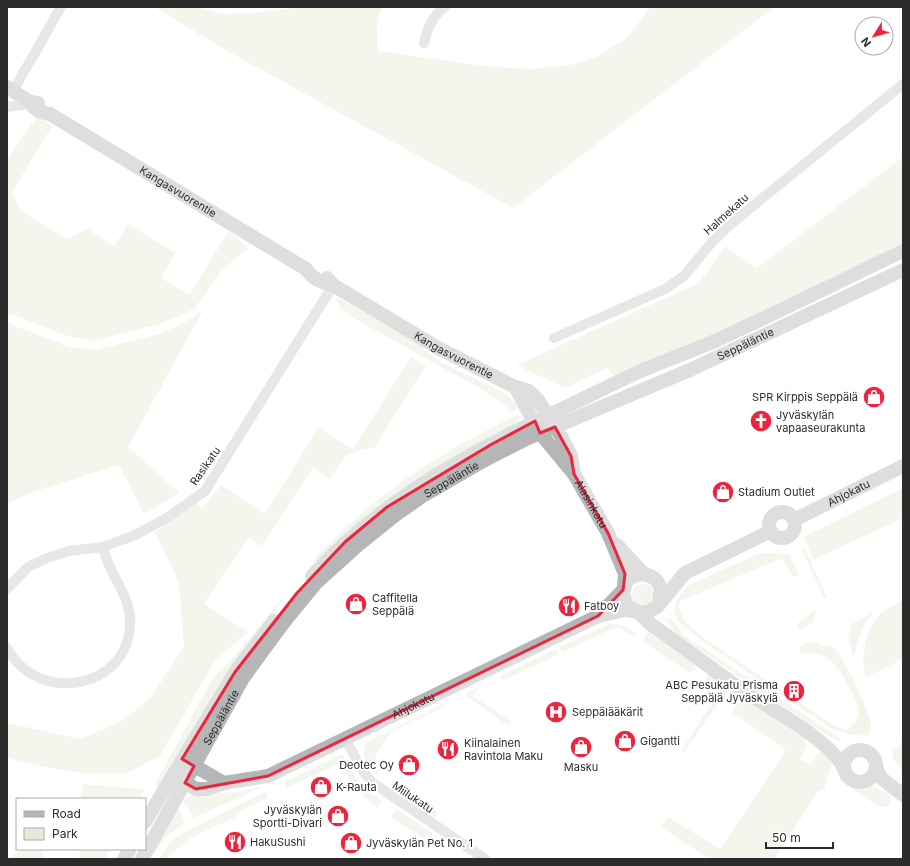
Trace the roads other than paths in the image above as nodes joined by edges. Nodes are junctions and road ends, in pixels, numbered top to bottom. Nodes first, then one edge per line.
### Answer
1 (61, 7) edge
2 (445, 7) edge
3 (424, 43) dead end
4 (903, 84) edge
5 (10, 89) edge
6 (28, 101) junction
7 (7, 107) edge
8 (903, 251) edge
9 (903, 270) edge
10 (334, 285) junction
11 (554, 338) dead end
12 (515, 387) junction
13 (547, 415) junction
14 (537, 427) junction
15 (556, 427) junction
16 (903, 466) edge
17 (574, 474) junction
18 (608, 533) junction
19 (103, 547) junction
20 (685, 573) junction
21 (647, 575) junction
22 (7, 589) edge
23 (623, 589) junction
24 (658, 605) junction
25 (636, 612) junction
26 (598, 616) junction
27 (672, 638) junction
28 (7, 648) edge
29 (344, 739) junction
30 (818, 740) junction
31 (856, 750) junction
32 (188, 762) junction
33 (876, 767) junction
34 (844, 768) junction
35 (172, 774) junction
36 (862, 781) junction
37 (184, 783) junction
38 (224, 784) junction
39 (900, 793) edge
40 (146, 820) edge
41 (129, 850) edge
42 (124, 859) edge
43 (142, 859) edge
44 (484, 859) edge

1 - 5 street
2 - 3 street
4 - 11 street, Halmekatu
5 - 6 main road, Kangasvuorentie
6 - 7 street
6 - 10 main road, Kangasvuorentie
8 - 13 main road, Seppäläntie
9 - 15 main road, Seppäläntie
10 - 12 main road, Kangasvuorentie
10 - 19 street, Rasikatu
12 - 13 main road, Kangasvuorentie
12 - 14 main road
13 - 14 main road, Seppäläntie
13 - 15 main road, Kangasvuorentie
14 - 15 main road, Seppäläntie
14 - 17 main road, Alasinkatu
14 - 32 main road, Seppäläntie
15 - 17 main road, Alasinkatu
16 - 20 main road, Ahjokatu
17 - 18 main road, Alasinkatu
18 - 21 main road, Alasinkatu
18 - 23 main road, Alasinkatu
19 - 22 street, Rasikatu
19 - 28 street
20 - 21 main road
20 - 24 main road
21 - 23 main road
21 - 24 main road
23 - 25 main road
23 - 26 main road, Ahjokatu
24 - 25 main road
24 - 27 main road
25 - 26 main road, Ahjokatu
25 - 27 main road
26 - 29 main road, Ahjokatu
27 - 30 main road
29 - 38 main road, Ahjokatu
29 - 44 street, Miilukatu
30 - 31 main road
30 - 34 main road
31 - 33 main road
31 - 34 main road
32 - 35 main road, Seppäläntie
32 - 37 main road, Seppäläntie
32 - 38 main road
33 - 36 main road
33 - 39 main road
34 - 36 main road
35 - 37 main road, Ahjokatu
35 - 40 main road, Seppäläntie
36 - 39 main road
37 - 38 main road, Ahjokatu
37 - 43 main road, Seppäläntie
41 - 42 main road

